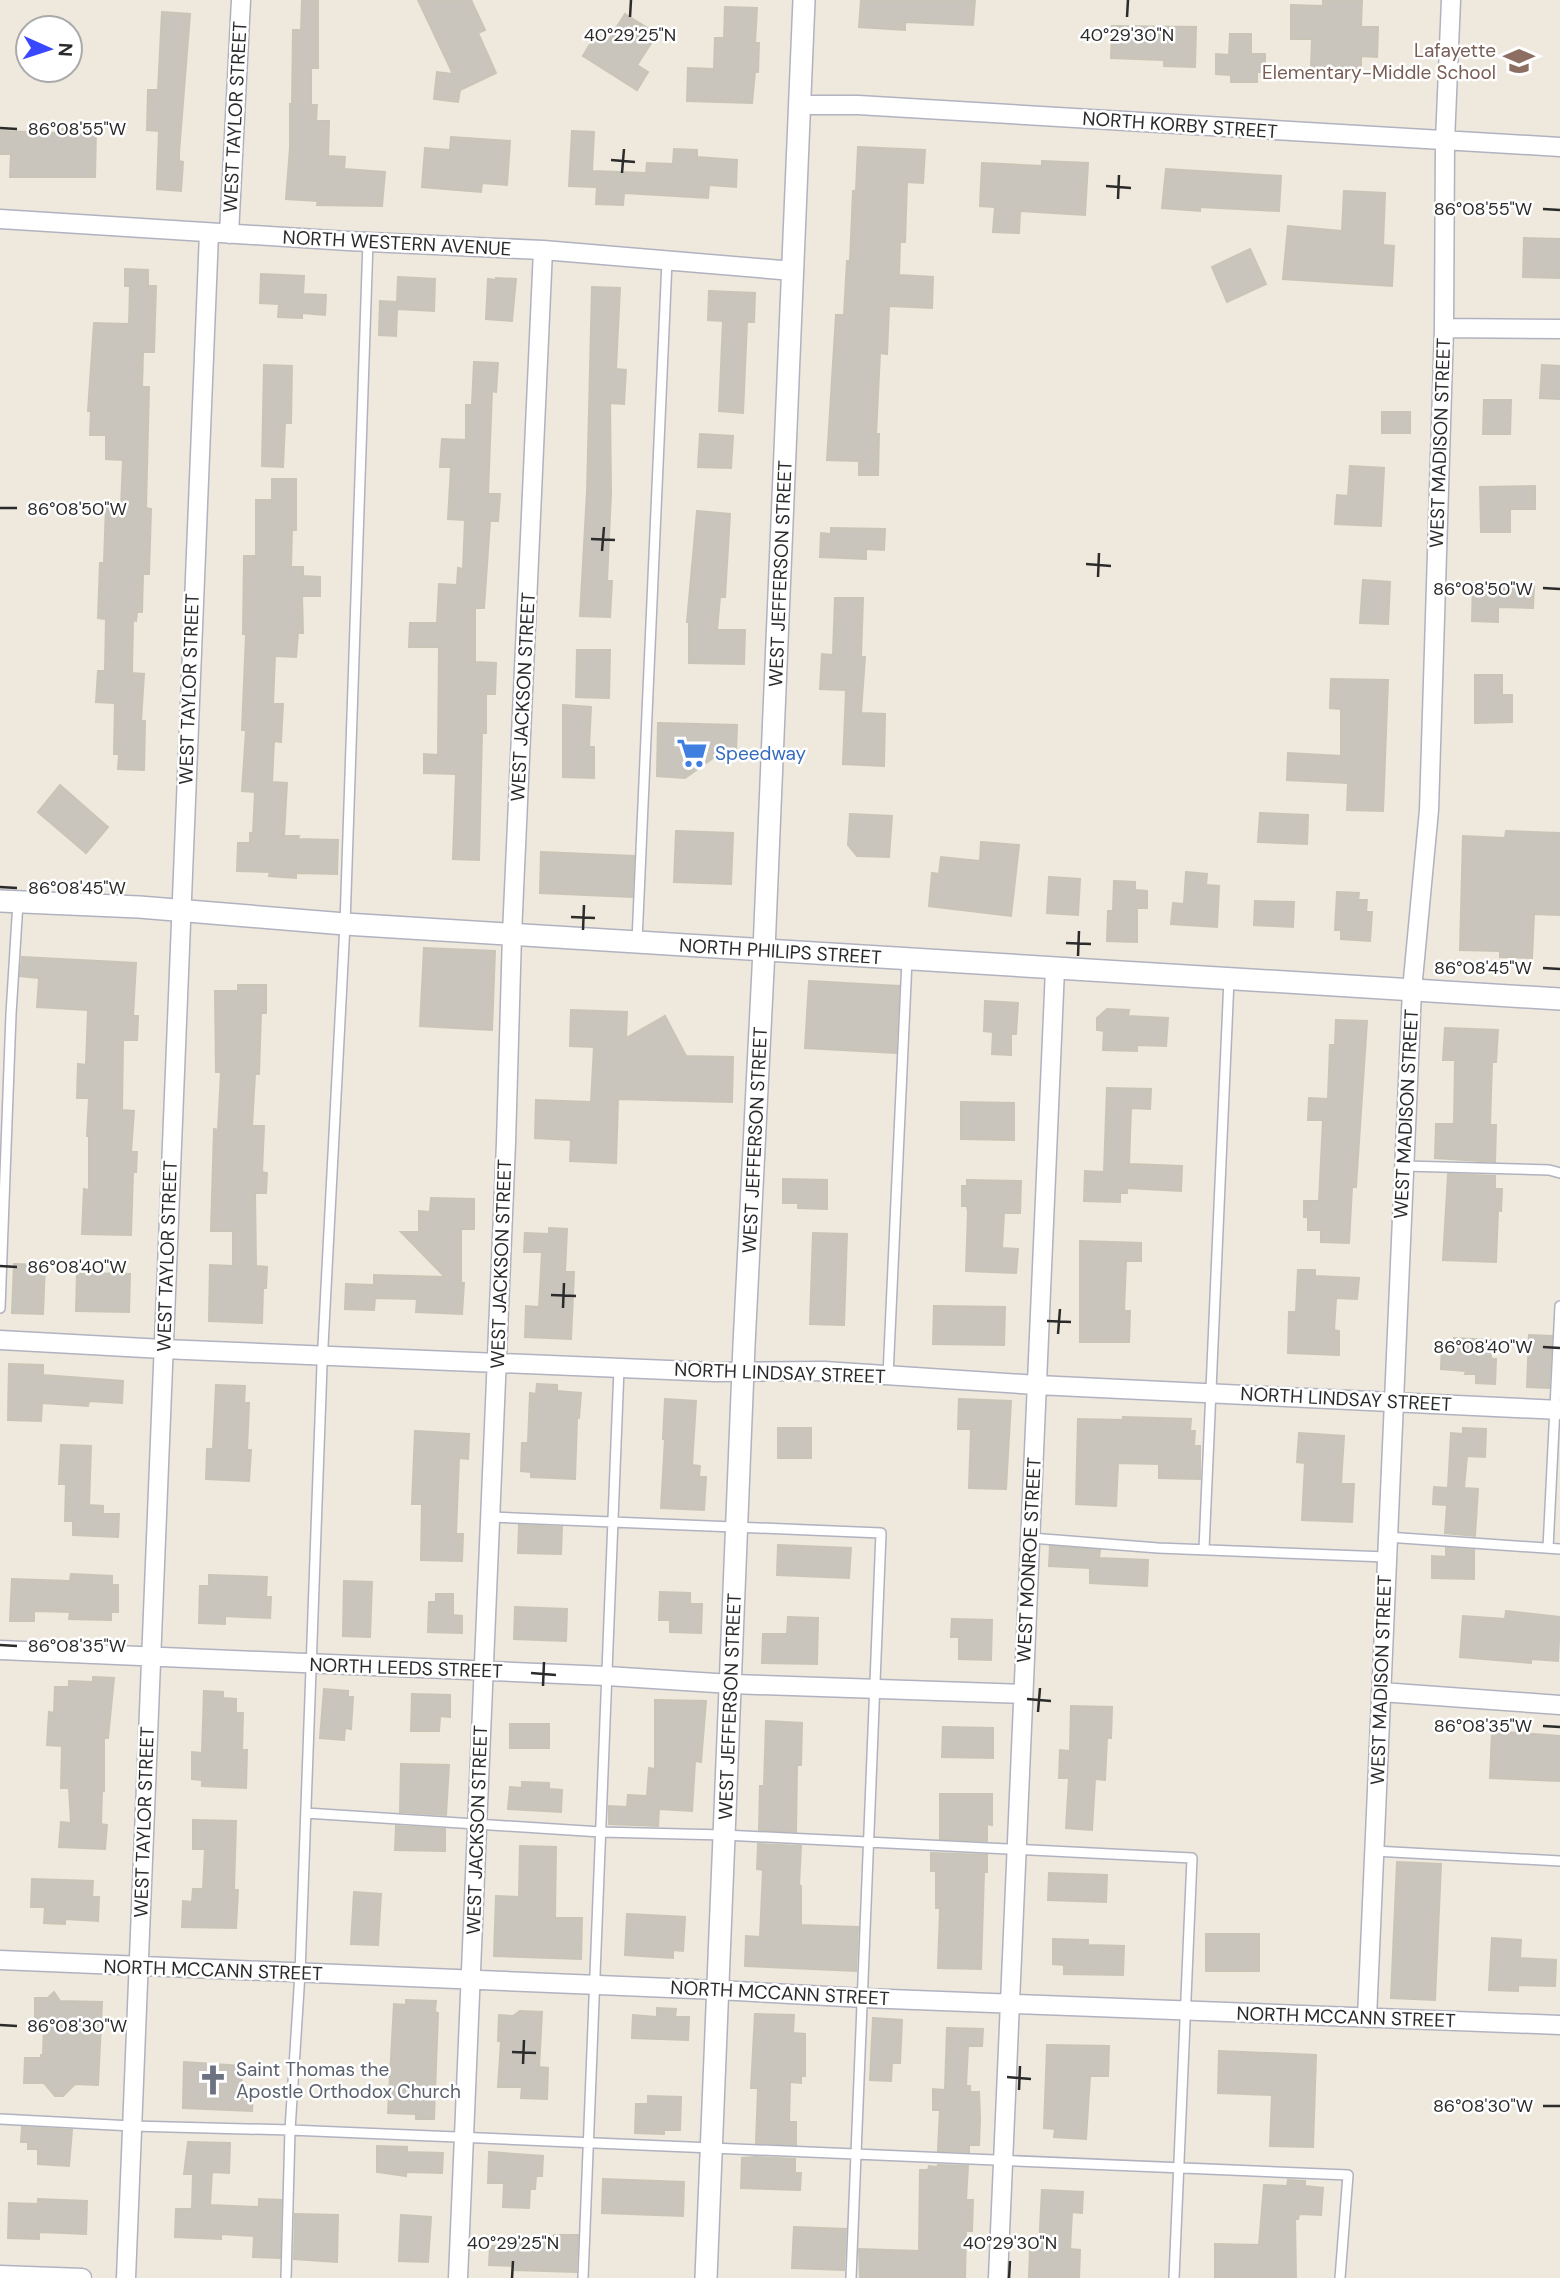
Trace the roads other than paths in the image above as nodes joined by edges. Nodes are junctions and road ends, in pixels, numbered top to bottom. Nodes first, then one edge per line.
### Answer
1 (241, 0) edge
2 (804, 0) edge
3 (1451, 0) edge
4 (800, 105) junction
5 (1445, 141) junction
6 (1560, 147) edge
7 (0, 219) edge
8 (209, 233) junction
9 (229, 234) junction
10 (368, 241) junction
11 (543, 250) junction
12 (667, 261) junction
13 (793, 271) junction
14 (1444, 328) junction
15 (1560, 329) edge
16 (9, 902) edge
17 (180, 911) junction
18 (345, 924) junction
19 (512, 934) junction
20 (637, 942) junction
21 (764, 950) junction
22 (907, 960) junction
23 (1055, 969) junction
24 (1229, 979) junction
25 (1412, 990) junction
26 (1560, 999) edge
27 (1404, 1166) junction
28 (1560, 1173) edge
29 (1560, 1306) edge
30 (0, 1308) edge
31 (0, 1340) edge
32 (163, 1349) junction
33 (323, 1356) junction
34 (498, 1362) junction
35 (620, 1368) junction
36 (743, 1372) junction
37 (888, 1376) junction
38 (1037, 1385) junction
39 (1212, 1392) junction
40 (1392, 1401) junction
41 (1557, 1410) edge
42 (491, 1517) junction
43 (613, 1522) junction
44 (737, 1529) junction
45 (1387, 1537) junction
46 (1031, 1538) junction
47 (1548, 1548) junction
48 (1205, 1549) junction
49 (1560, 1549) edge
50 (1386, 1557) junction
51 (0, 1650) edge
52 (152, 1657) junction
53 (311, 1664) junction
54 (483, 1670) junction
55 (607, 1676) junction
56 (731, 1684) junction
57 (876, 1689) junction
58 (1381, 1692) junction
59 (1023, 1694) junction
60 (1560, 1704) edge
61 (306, 1814) junction
62 (477, 1824) junction
63 (601, 1832) junction
64 (724, 1835) junction
65 (868, 1842) junction
66 (1016, 1849) junction
67 (1374, 1851) junction
68 (1560, 1861) edge
69 (0, 1960) edge
70 (138, 1967) junction
71 (300, 1973) junction
72 (471, 1981) junction
73 (594, 1984) junction
74 (718, 1990) junction
75 (864, 1998) junction
76 (1010, 2004) junction
77 (1185, 2011) junction
78 (1367, 2018) junction
79 (1560, 2025) edge
80 (0, 2119) edge
81 (132, 2126) junction
82 (290, 2130) junction
83 (465, 2138) junction
84 (589, 2144) junction
85 (711, 2149) junction
86 (856, 2155) junction
87 (1003, 2162) junction
88 (1178, 2169) junction
89 (0, 2275) edge
90 (82, 2278) edge
91 (126, 2278) edge
92 (286, 2278) edge
93 (458, 2278) edge
94 (583, 2278) edge
95 (706, 2278) edge
96 (851, 2278) edge
97 (998, 2278) edge
98 (1174, 2278) edge
99 (1340, 2278) edge

1 - 9 street, WEST TAYLOR STREET
2 - 4 street, WEST JEFFERSON STREET
3 - 5 street, WEST MADISON STREET
4 - 5 street, NORTH KORBY STREET
4 - 13 street, WEST JEFFERSON STREET
5 - 6 street, NORTH KORBY STREET
5 - 14 street, WEST MADISON STREET
7 - 8 street, NORTH WESTERN AVENUE
8 - 9 street, NORTH WESTERN AVENUE
8 - 17 street, WEST TAYLOR STREET
9 - 10 street, NORTH WESTERN AVENUE
10 - 11 street, NORTH WESTERN AVENUE
10 - 18 lane
11 - 12 street, NORTH WESTERN AVENUE
11 - 19 street, WEST JACKSON STREET
12 - 13 street, NORTH WESTERN AVENUE
12 - 20 lane
13 - 21 street, WEST JEFFERSON STREET
14 - 15 street
14 - 25 street, WEST MADISON STREET
16 - 17 street, NORTH PHILIPS STREET
16 - 30 lane
17 - 18 street, NORTH PHILIPS STREET
17 - 32 street, WEST TAYLOR STREET
18 - 19 street, NORTH PHILIPS STREET
18 - 33 lane
19 - 20 street, NORTH PHILIPS STREET
19 - 34 street, WEST JACKSON STREET
20 - 21 street, NORTH PHILIPS STREET
21 - 22 street, NORTH PHILIPS STREET
21 - 36 street, WEST JEFFERSON STREET
22 - 23 street, NORTH PHILIPS STREET
22 - 37 lane
23 - 24 street, NORTH PHILIPS STREET
23 - 38 street, WEST MONROE STREET
24 - 25 street, NORTH PHILIPS STREET
24 - 39 lane
25 - 26 street, NORTH PHILIPS STREET
25 - 27 street, WEST MADISON STREET
27 - 28 lane
27 - 40 street, WEST MADISON STREET
29 - 41 lane
31 - 32 street, NORTH LINDSAY STREET
32 - 33 street, NORTH LINDSAY STREET
32 - 52 street, WEST TAYLOR STREET
33 - 34 street, NORTH LINDSAY STREET
33 - 53 lane
34 - 35 street, NORTH LINDSAY STREET
34 - 42 street, WEST JACKSON STREET
35 - 36 street, NORTH LINDSAY STREET
35 - 43 lane
36 - 37 street, NORTH LINDSAY STREET
36 - 44 street, WEST JEFFERSON STREET
37 - 38 street, NORTH LINDSAY STREET
38 - 39 street, NORTH LINDSAY STREET
38 - 46 street, WEST MONROE STREET
39 - 40 street, NORTH LINDSAY STREET
39 - 48 lane
40 - 41 street, NORTH LINDSAY STREET
40 - 45 street, WEST MADISON STREET
41 - 47 lane
42 - 43 lane
42 - 54 street, WEST JACKSON STREET
43 - 44 lane
43 - 55 lane
44 - 56 street, WEST JEFFERSON STREET
44 - 57 lane
45 - 47 lane
45 - 50 street, WEST MADISON STREET
46 - 48 lane
46 - 59 street, WEST MONROE STREET
47 - 49 lane
48 - 50 lane
50 - 58 street, WEST MADISON STREET
51 - 52 street, NORTH LEEDS STREET
52 - 53 street, NORTH LEEDS STREET
52 - 70 street, WEST TAYLOR STREET
53 - 54 street, NORTH LEEDS STREET
53 - 61 lane
54 - 55 street, NORTH LEEDS STREET
54 - 62 street, WEST JACKSON STREET
55 - 56 street, NORTH LEEDS STREET
55 - 63 lane
56 - 57 street, NORTH LEEDS STREET
56 - 64 street, WEST JEFFERSON STREET
57 - 59 street, NORTH LEEDS STREET
57 - 65 lane
58 - 60 street
58 - 67 street, WEST MADISON STREET
59 - 66 street, WEST MONROE STREET
61 - 62 lane
61 - 71 lane
62 - 63 lane
62 - 72 street, WEST JACKSON STREET
63 - 64 lane
63 - 73 lane
64 - 65 lane
64 - 74 street, WEST JEFFERSON STREET
65 - 66 lane
65 - 75 lane
66 - 76 street, WEST MONROE STREET
66 - 77 lane
67 - 68 lane
67 - 78 street, WEST MADISON STREET
69 - 70 street, NORTH MCCANN STREET
70 - 71 street, NORTH MCCANN STREET
70 - 81 street, WEST TAYLOR STREET
71 - 72 street, NORTH MCCANN STREET
71 - 82 lane
72 - 73 street, NORTH MCCANN STREET
72 - 83 street, WEST JACKSON STREET
73 - 74 street, NORTH MCCANN STREET
73 - 84 lane
74 - 75 street, NORTH MCCANN STREET
74 - 85 street, WEST JEFFERSON STREET
75 - 76 street, NORTH MCCANN STREET
75 - 86 lane
76 - 77 street, NORTH MCCANN STREET
76 - 87 street, WEST MONROE STREET
77 - 78 street, NORTH MCCANN STREET
77 - 88 lane
78 - 79 street, NORTH MCCANN STREET
80 - 81 lane
81 - 82 lane
81 - 91 street, WEST TAYLOR STREET
82 - 83 lane
82 - 92 lane
83 - 84 lane
83 - 93 street, WEST JACKSON STREET
84 - 85 lane
84 - 94 lane
85 - 86 lane
85 - 95 street, WEST JEFFERSON STREET
86 - 87 lane
86 - 96 lane
87 - 88 lane
87 - 97 street, WEST MONROE STREET
88 - 98 lane
88 - 99 lane
89 - 90 street

